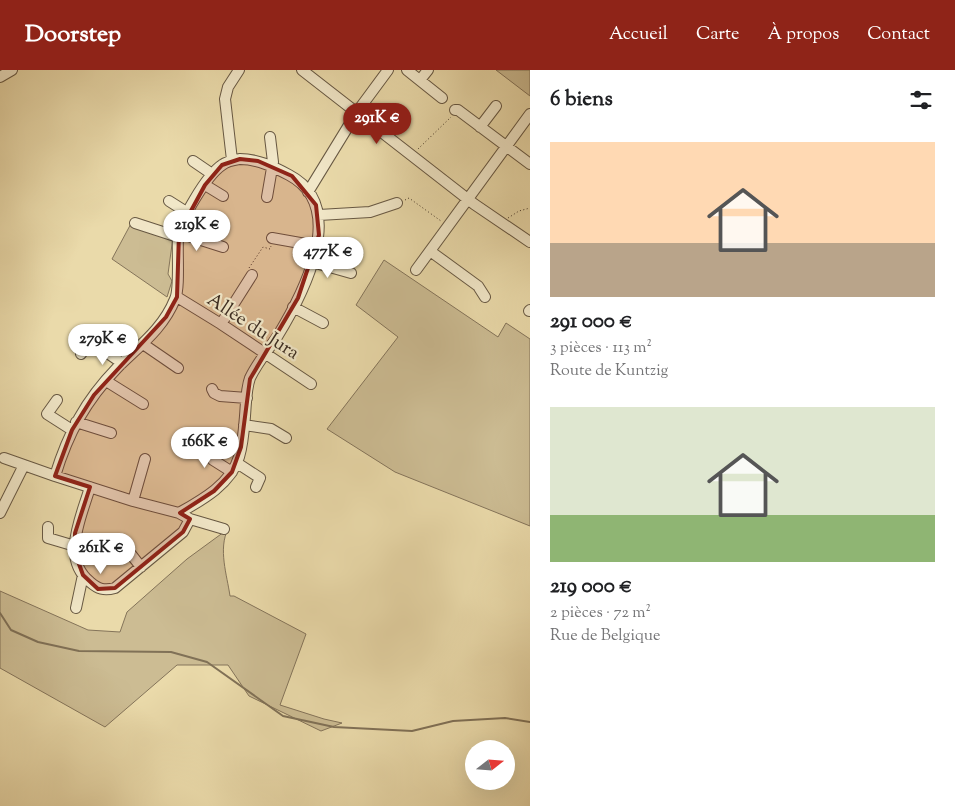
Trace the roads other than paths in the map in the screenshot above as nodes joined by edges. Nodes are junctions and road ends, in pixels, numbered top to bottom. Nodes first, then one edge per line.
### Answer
1 (12, 70) edge
2 (239, 70) edge
3 (302, 70) edge
4 (388, 70) edge
5 (407, 70) edge
6 (428, 70) edge
7 (0, 77) edge
8 (420, 80) junction
9 (442, 98) dead end
10 (496, 106) dead end
11 (455, 110) road end
12 (357, 112) junction
13 (530, 114) edge
14 (480, 127) junction
15 (270, 137) dead end
16 (506, 147) junction
17 (232, 160) junction
18 (193, 161) dead end
19 (530, 164) edge
20 (272, 167) junction
21 (212, 174) junction
22 (205, 185) junction
23 (308, 192) junction
24 (223, 196) dead end
25 (267, 197) dead end
26 (468, 199) junction
27 (169, 201) dead end
28 (397, 203) road end
29 (188, 213) junction
30 (319, 215) junction
31 (135, 222) dead end
32 (178, 235) junction
33 (272, 238) road end
34 (530, 242) edge
35 (317, 246) junction
36 (223, 247) dead end
37 (430, 251) junction
38 (312, 262) junction
39 (416, 270) dead end
40 (351, 274) dead end
41 (252, 275) road end
42 (177, 297) junction
43 (485, 297) dead end
44 (293, 307) junction
45 (323, 323) dead end
46 (221, 324) junction
47 (143, 344) junction
48 (265, 353) junction
49 (81, 354) dead end
50 (122, 364) junction
51 (178, 368) dead end
52 (106, 381) junction
53 (311, 384) dead end
54 (212, 389) dead end
55 (247, 398) junction
56 (57, 400) dead end
57 (143, 404) dead end
58 (244, 424) junction
59 (74, 426) junction
60 (111, 433) dead end
61 (286, 438) dead end
62 (184, 441) dead end
63 (4, 458) dead end
64 (145, 459) dead end
65 (24, 465) junction
66 (234, 468) junction
67 (55, 476) junction
68 (90, 487) junction
69 (256, 487) dead end
70 (132, 501) junction
71 (180, 512) junction
72 (0, 513) edge
73 (190, 519) junction
74 (48, 527) dead end
75 (224, 528) dead end
76 (74, 546) junction
77 (116, 551) dead end
78 (141, 567) junction
79 (83, 575) junction
80 (76, 608) dead end

1 - 7 street
2 - 17 street
3 - 12 street
4 - 12 street
5 - 8 street
6 - 8 street
8 - 9 street
10 - 14 street
11 - 14 street
12 - 23 street
12 - 26 street
13 - 16 street
14 - 16 street
15 - 20 street
16 - 19 street
16 - 26 street
17 - 20 street
17 - 21 street
18 - 21 street
20 - 23 street
20 - 25 street
21 - 22 street
22 - 24 street
22 - 29 street
23 - 30 street
26 - 34 street
26 - 37 street
27 - 29 street
28 - 30 street
29 - 32 street
30 - 35 street
31 - 32 street
32 - 36 street
32 - 42 street
33 - 35 street
35 - 38 street
37 - 39 street
37 - 43 street
38 - 40 street
38 - 44 street
41 - 46 street
42 - 46 street, Allée du Jura
42 - 47 street
44 - 45 street
44 - 48 street
46 - 48 street, Allée du Jura
47 - 50 street
47 - 51 street
48 - 53 street, Allée du Jura
48 - 55 street
49 - 50 street
50 - 52 street
52 - 57 street
52 - 59 street
54 - 55 street
55 - 58 street
56 - 59 street
58 - 61 street
58 - 66 street
59 - 60 street
59 - 67 street
62 - 66 street
63 - 65 street
64 - 70 street
65 - 67 street
65 - 72 street
66 - 69 street
66 - 71 street
67 - 68 street
68 - 70 street
68 - 76 street
70 - 71 street
71 - 73 street
73 - 75 street
73 - 78 street
74 - 76 street
76 - 79 street
77 - 78 street
78 - 79 street
79 - 80 street

